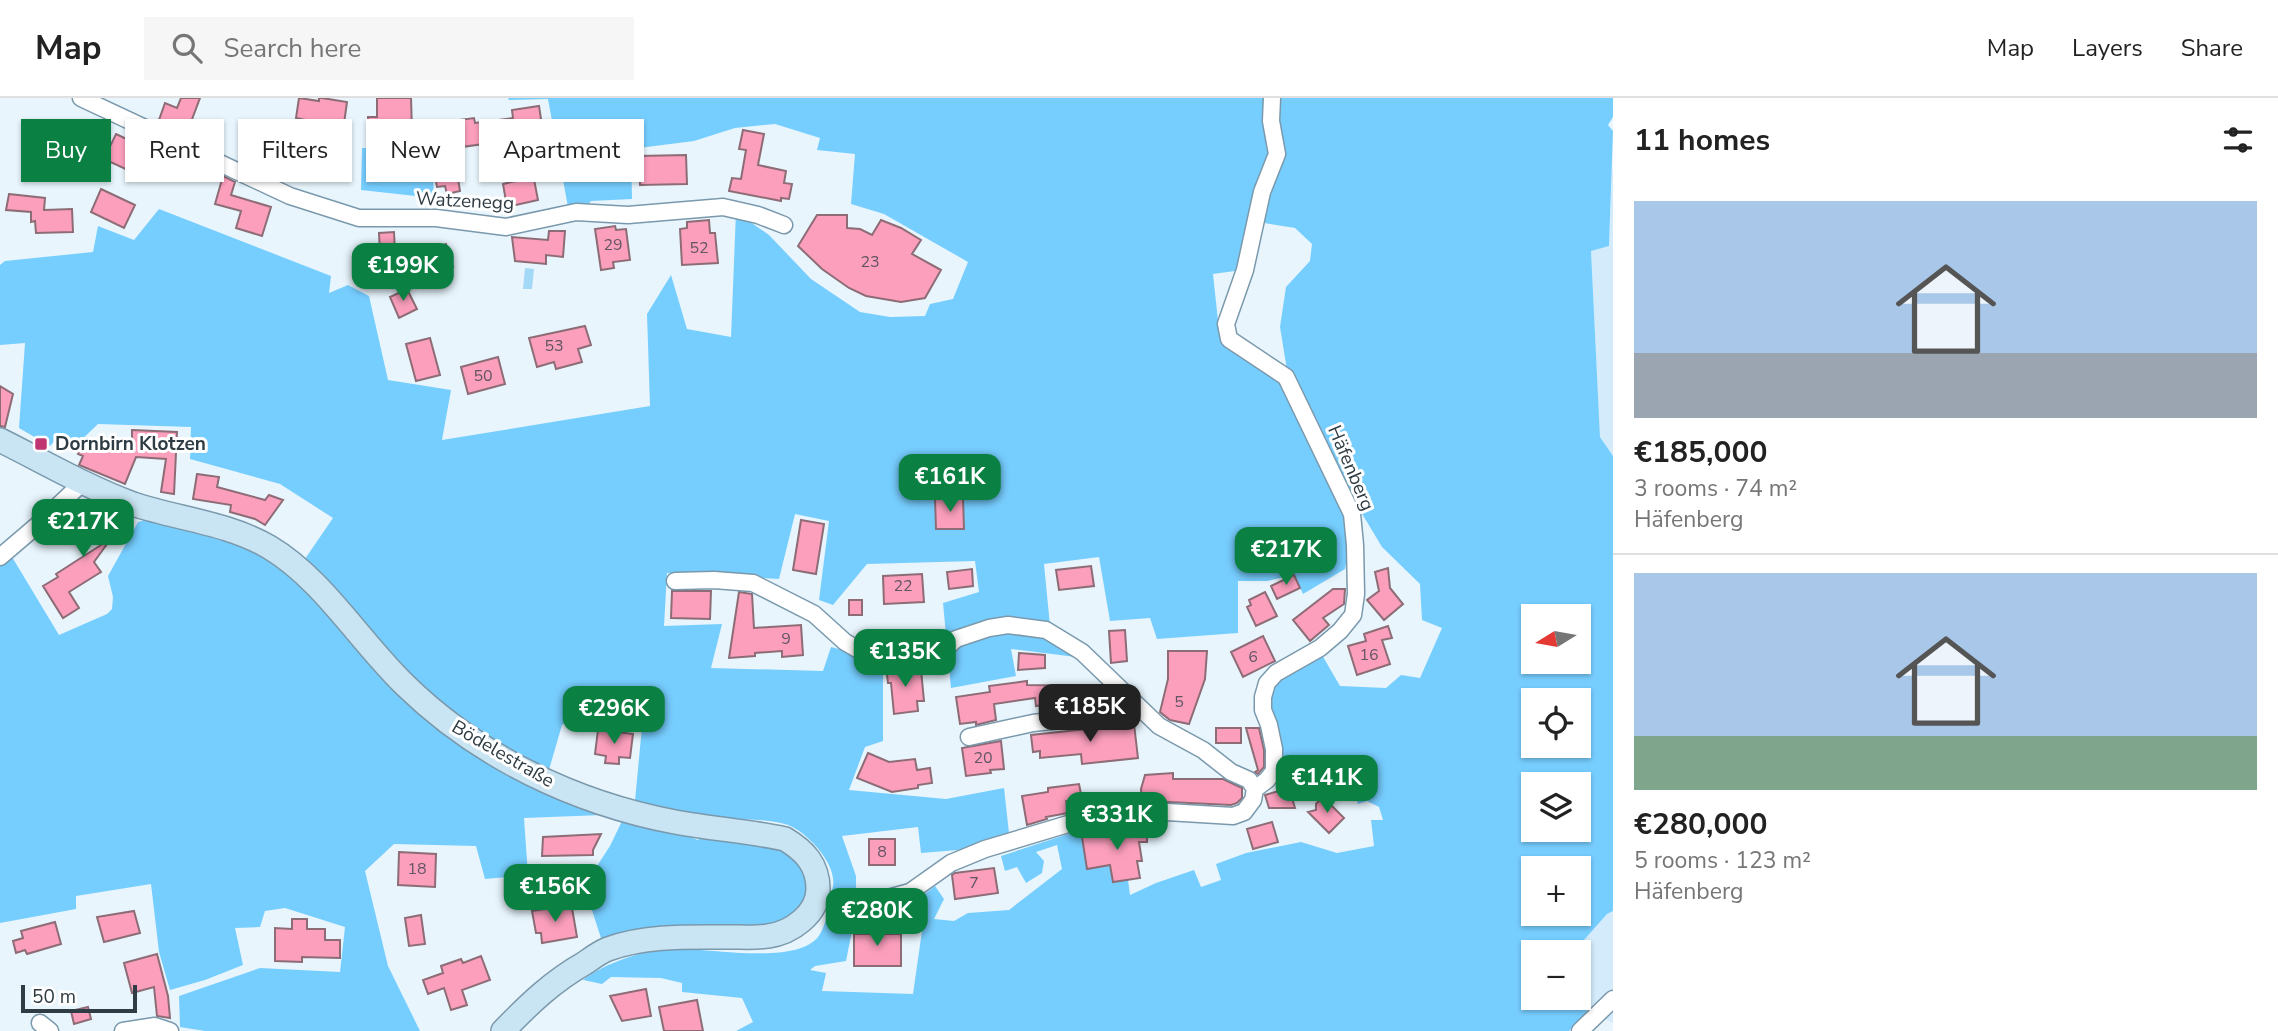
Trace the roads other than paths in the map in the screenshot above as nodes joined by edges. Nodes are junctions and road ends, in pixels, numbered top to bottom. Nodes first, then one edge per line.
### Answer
1 (81, 98) edge
2 (1272, 98) edge
3 (784, 225) dead end
4 (0, 440) edge
5 (82, 483) junction
6 (0, 557) edge
7 (675, 581) dead end
8 (1143, 710) junction
9 (969, 737) dead end
10 (1255, 789) junction
11 (818, 898) junction
12 (1613, 999) edge
13 (123, 1031) edge
14 (170, 1031) edge
15 (503, 1031) edge
16 (1580, 1031) edge

1 - 3 street, Watzenegg
2 - 10 street, Häfenberg
4 - 5 main road, Bödelestraße
5 - 6 street
5 - 11 main road, Bödelestraße
7 - 8 street
8 - 9 street
8 - 10 street
10 - 11 street, Häfenberg
11 - 15 main road
12 - 16 street
13 - 14 street

